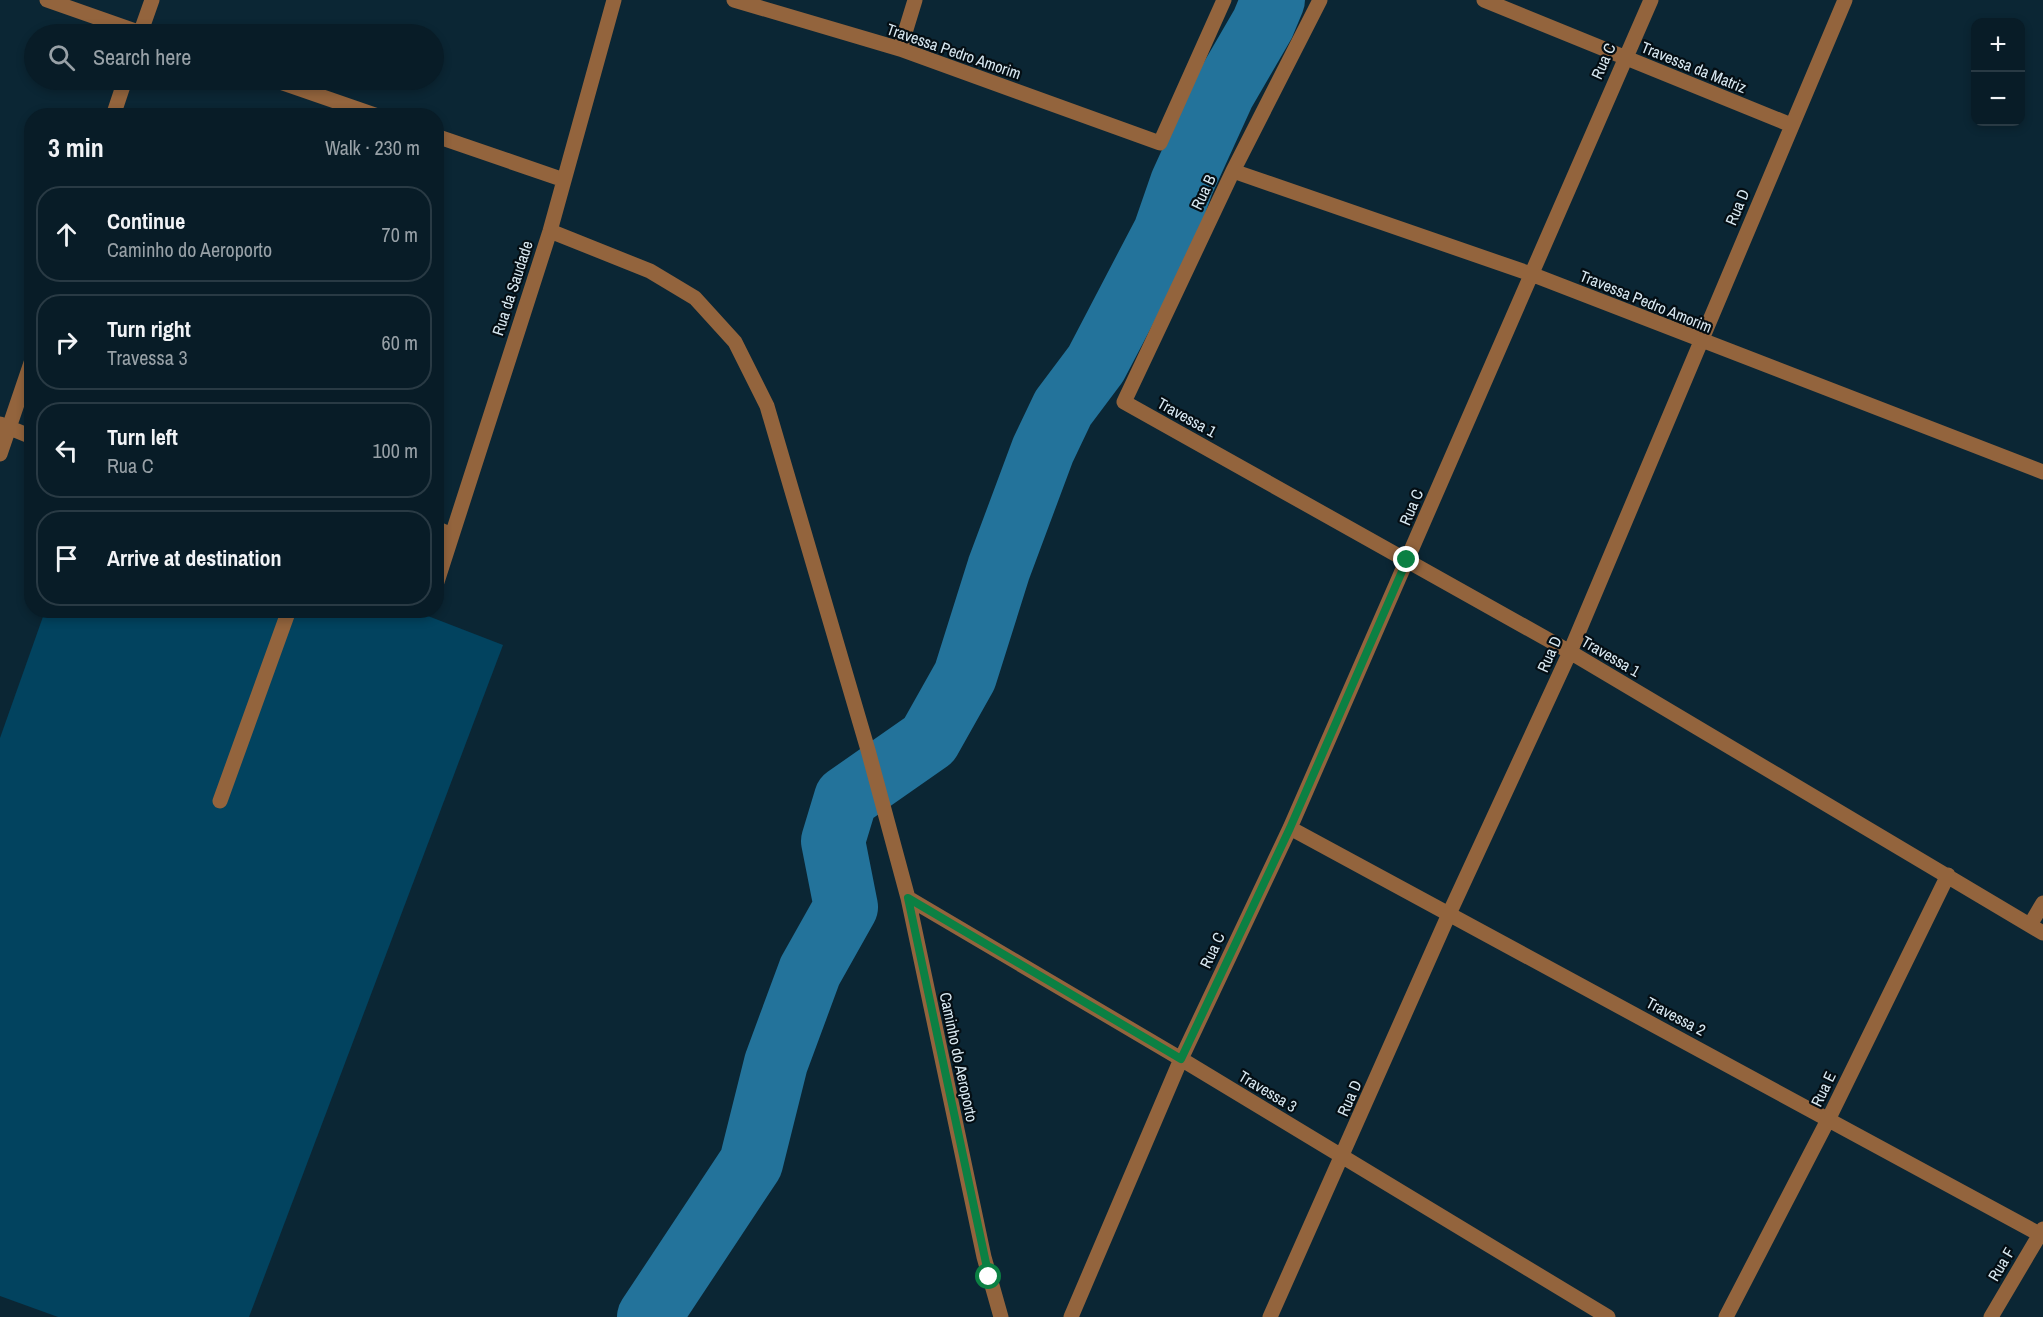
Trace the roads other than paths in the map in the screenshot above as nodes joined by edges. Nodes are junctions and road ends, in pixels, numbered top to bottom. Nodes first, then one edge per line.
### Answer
1 (47, 0) edge
2 (152, 0) edge
3 (614, 0) edge
4 (734, 0) edge
5 (915, 0) edge
6 (1224, 0) edge
7 (1320, 0) edge
8 (1484, 0) edge
9 (1651, 0) edge
10 (1845, 0) edge
11 (114, 24) edge
12 (145, 24) edge
13 (900, 49) junction
14 (1623, 58) junction
15 (122, 90) edge
16 (303, 90) edge
17 (116, 108) edge
18 (355, 108) edge
19 (1791, 125) junction
20 (444, 139) edge
21 (1233, 171) junction
22 (564, 180) junction
23 (550, 231) junction
24 (1531, 274) junction
25 (1699, 341) junction
26 (24, 380) edge
27 (1124, 402) joint
28 (4, 426) edge
29 (24, 434) edge
30 (0, 454) edge
31 (2043, 472) edge
32 (444, 531) edge
33 (452, 534) junction
34 (444, 560) edge
35 (1407, 560) junction
36 (286, 618) edge
37 (1570, 652) junction
38 (220, 801) dead end
39 (1290, 828) junction
40 (1948, 875) junction
41 (908, 898) junction
42 (2043, 903) edge
43 (1449, 914) junction
44 (2036, 929) edge
45 (1181, 1059) junction
46 (1829, 1118) junction
47 (1342, 1157) junction
48 (2042, 1233) edge
49 (1000, 1317) edge
50 (1071, 1317) edge
51 (1270, 1317) edge
52 (1608, 1317) edge
53 (1726, 1317) edge
54 (1991, 1317) edge

1 - 11 street
2 - 12 street
3 - 22 street, Rua da Saudade
4 - 13 street, Travessa Pedro Amorim
5 - 13 street
6 - 13 street, Travessa Pedro Amorim
7 - 21 street, Rua B
8 - 14 street, Travessa da Matriz
9 - 14 street, Rua C
10 - 19 street, Rua D
14 - 19 street, Travessa da Matriz
14 - 24 street, Rua C
15 - 17 street
16 - 18 street
19 - 25 street, Rua D
20 - 22 street
21 - 24 street, Travessa Pedro Amorim
21 - 27 street, Rua B
22 - 23 street, Rua da Saudade
23 - 33 street, Rua da Saudade
23 - 41 street, Caminho do Aeroporto
24 - 25 street, Travessa Pedro Amorim
24 - 35 street, Rua C
25 - 31 street, Travessa Pedro Amorim
25 - 37 street, Rua D
26 - 28 street
27 - 35 street, Travessa 1
28 - 29 street
28 - 30 street
32 - 33 street
33 - 34 street, Rua da Saudade
35 - 37 street, Travessa 1
35 - 39 street, Rua C
36 - 38 street
37 - 40 street, Travessa 1
37 - 43 street, Rua D
39 - 43 street, Travessa 2
39 - 45 street, Rua C
40 - 44 street, Travessa 1
40 - 46 street, Rua E
41 - 45 street, Travessa 3
41 - 49 street, Caminho do Aeroporto
42 - 44 street
43 - 46 street, Travessa 2
43 - 47 street, Rua D
45 - 47 street, Travessa 3
45 - 50 street, Rua C
46 - 48 street, Travessa 2
46 - 53 street, Rua E
47 - 51 street, Rua D
47 - 52 street, Travessa 3
48 - 54 street, Rua F

